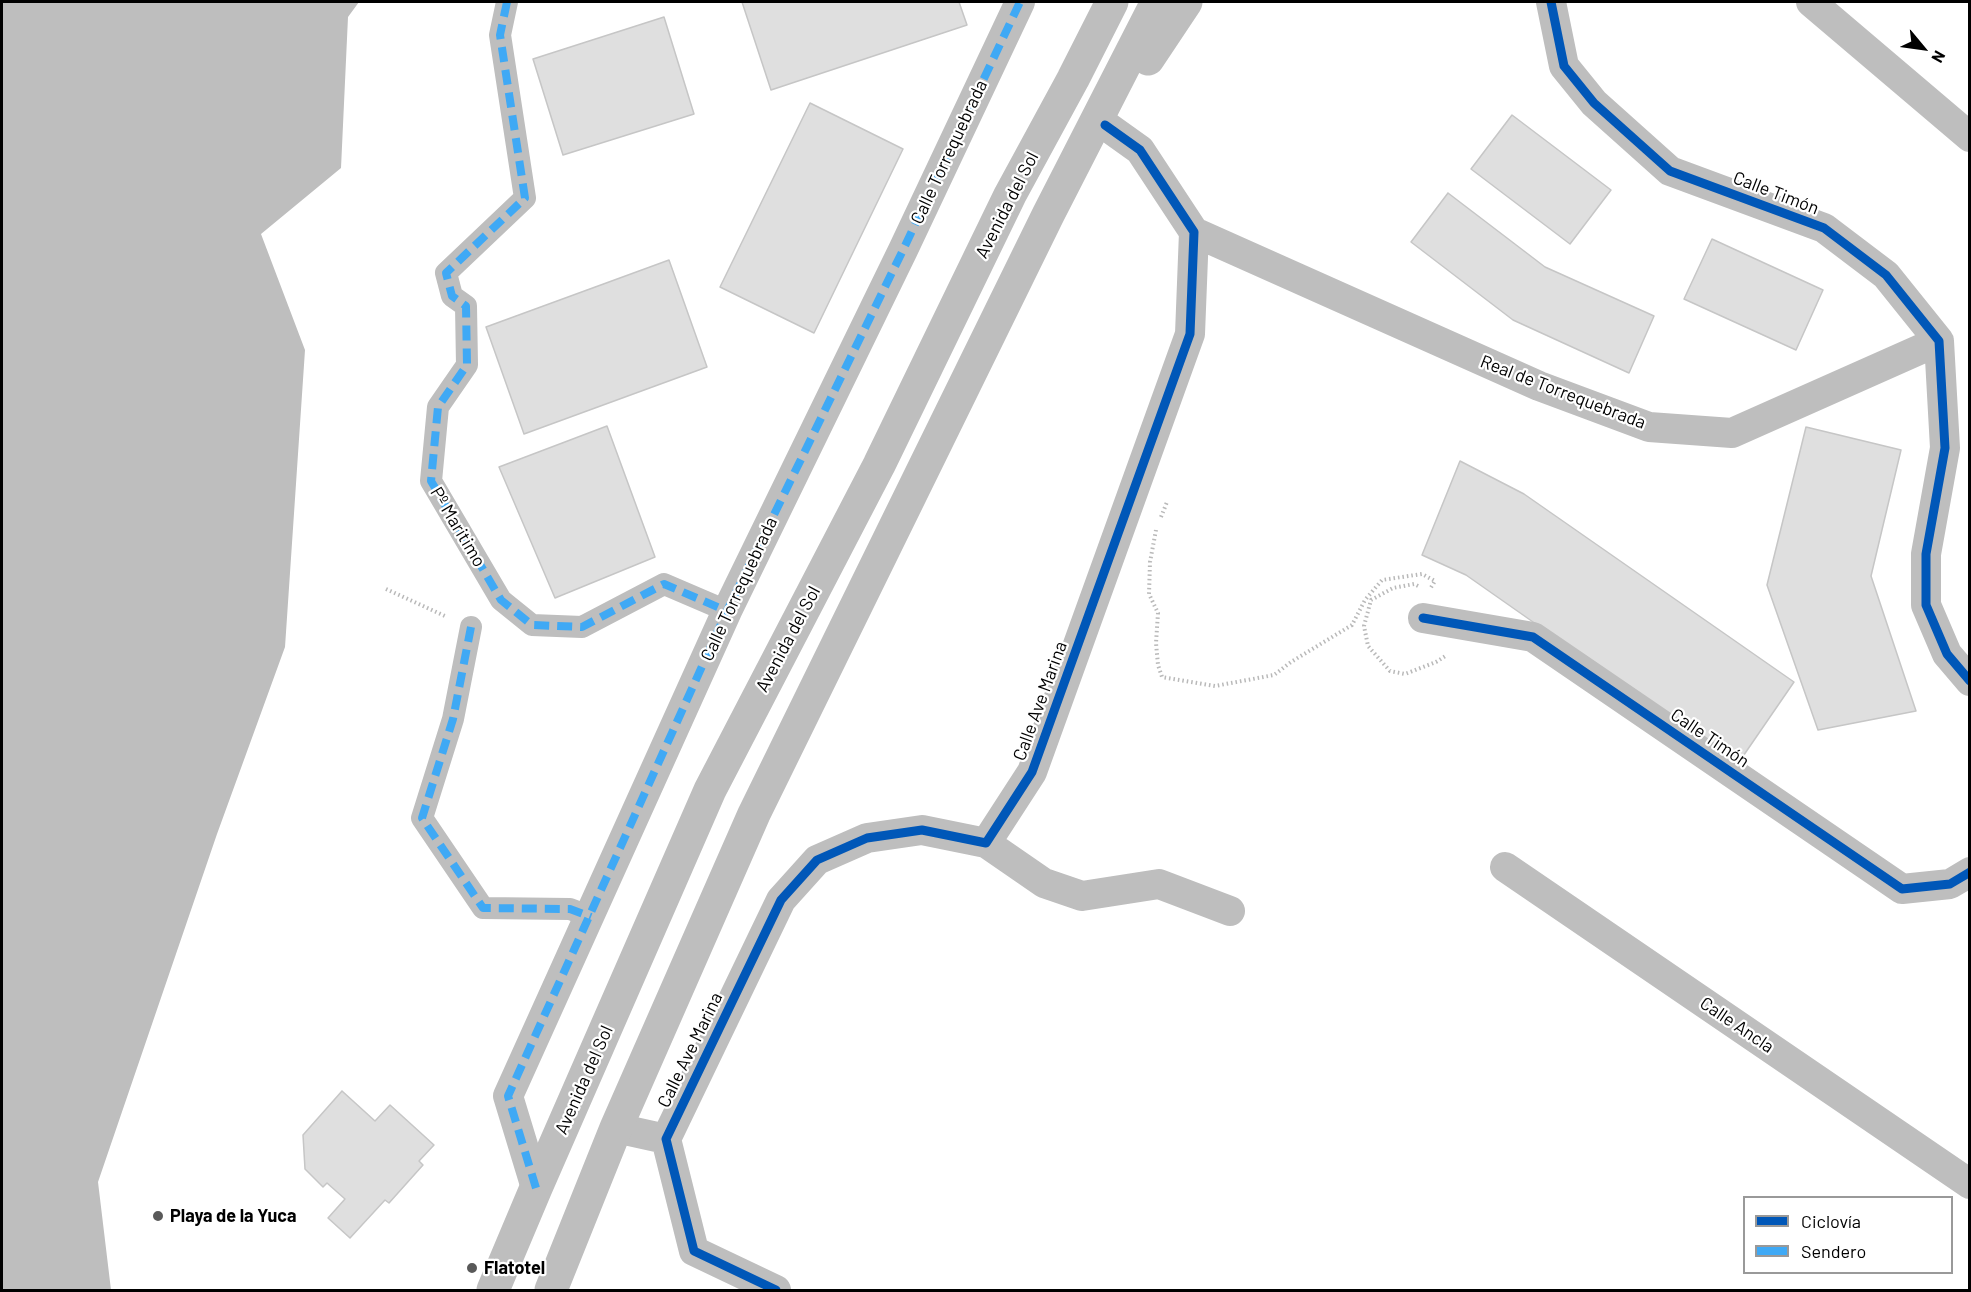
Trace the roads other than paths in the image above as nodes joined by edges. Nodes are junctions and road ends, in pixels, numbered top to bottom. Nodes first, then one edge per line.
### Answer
1 (507, 2) edge
2 (1020, 2) edge
3 (1101, 2) edge
4 (1112, 2) edge
5 (1157, 2) edge
6 (1186, 2) edge
7 (1551, 2) edge
8 (1812, 2) edge
9 (1073, 79) junction
10 (1105, 125) junction
11 (1970, 137) edge
12 (1048, 215) junction
13 (1194, 232) junction
14 (1939, 341) junction
15 (1426, 605) road end
16 (727, 611) junction
17 (471, 627) road end
18 (1970, 681) edge
19 (986, 843) junction
20 (1505, 867) dead end
21 (1970, 872) edge
22 (1230, 911) dead end
23 (591, 917) junction
24 (616, 1128) junction
25 (666, 1139) junction
26 (1970, 1184) edge
27 (536, 1188) junction
28 (494, 1290) edge
29 (551, 1290) edge
30 (776, 1290) edge

1 - 16 street, Pº Maritimo
2 - 16 street, Calle Torrequebrada
3 - 9 main road
4 - 9 main road, Avenida del Sol
5 - 12 main road
6 - 10 main road
7 - 14 street, Calle Timón
8 - 11 street
9 - 27 main road, Avenida del Sol
10 - 12 main road
10 - 13 street
12 - 24 main road
13 - 14 street, Real de Torrequebrada
13 - 19 street, Calle Ave Marina
14 - 18 street
15 - 21 street, Calle Timón
16 - 23 street, Calle Torrequebrada
17 - 23 street
19 - 22 street, Calle Ave Marina
19 - 25 street, Calle Ave Marina
20 - 26 street, Calle Ancla
23 - 27 street, Calle Torrequebrada
24 - 25 street
24 - 29 main road
25 - 30 street
27 - 28 main road, Avenida del Sol

